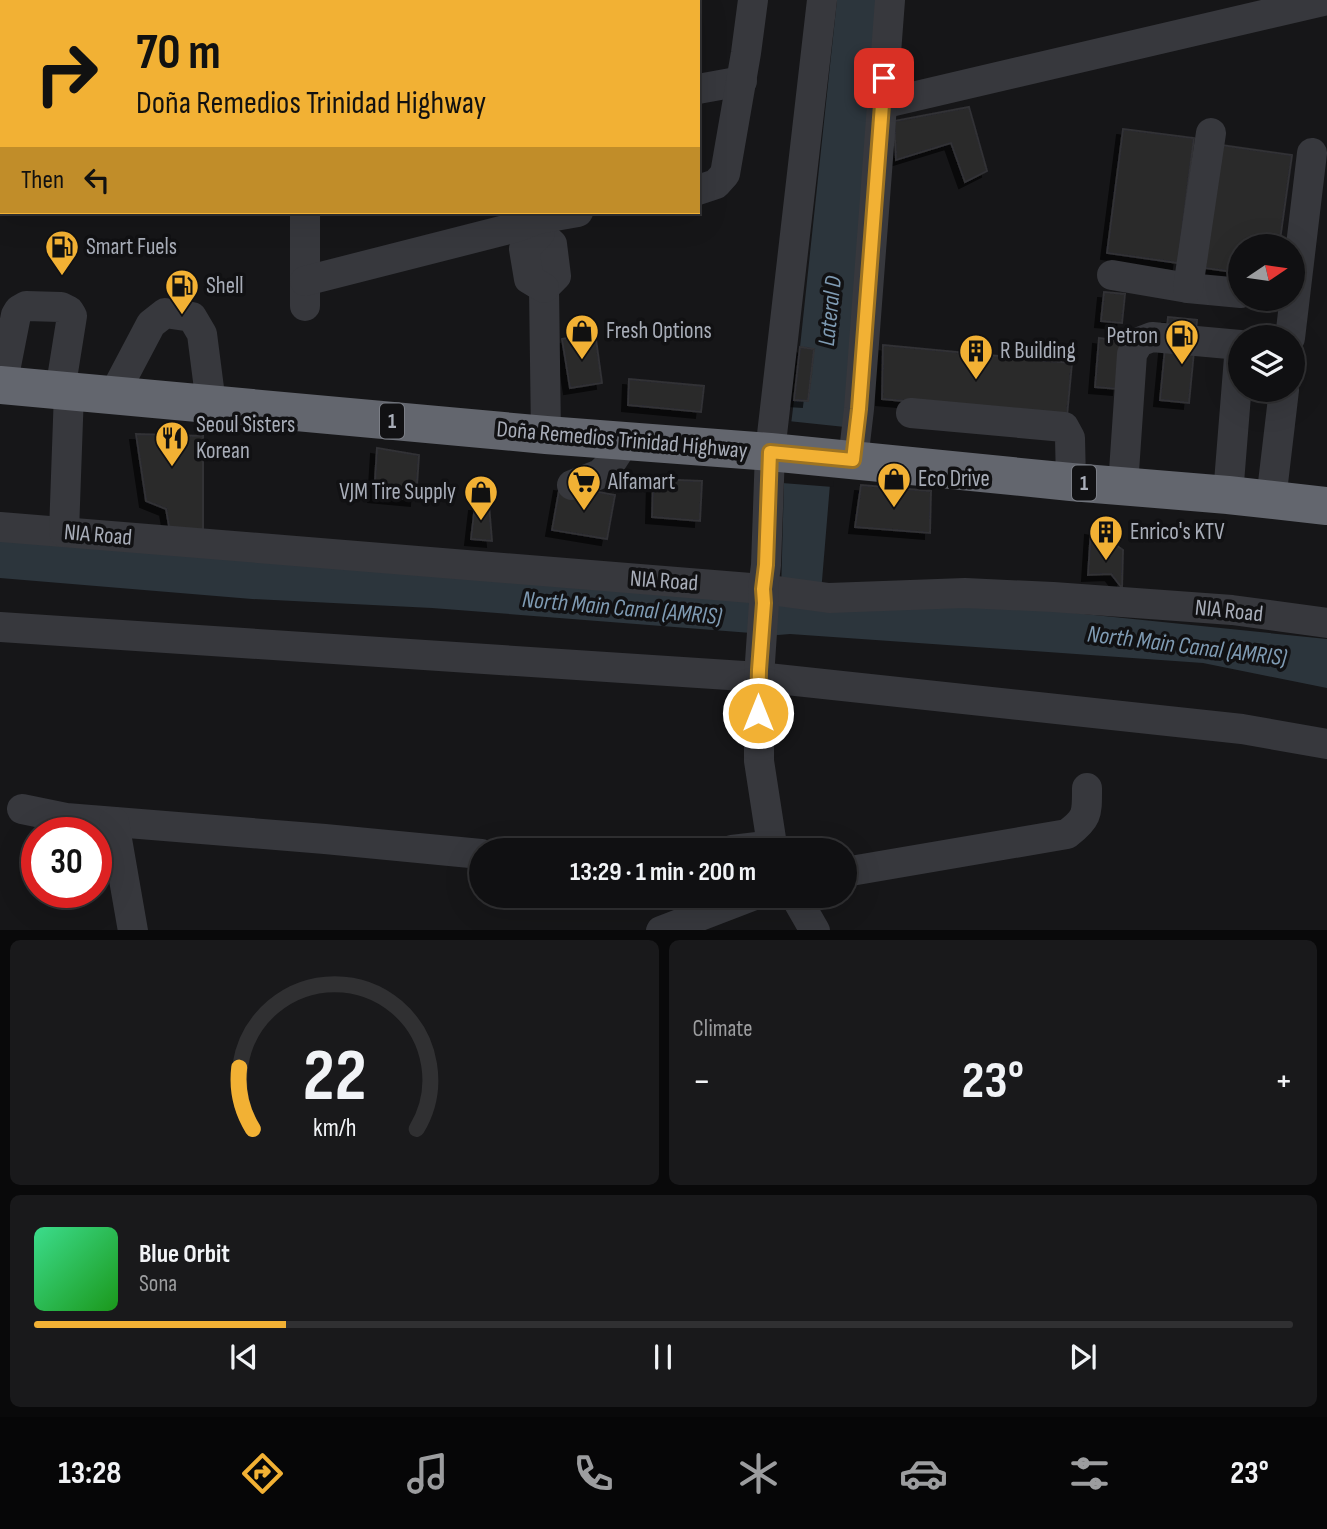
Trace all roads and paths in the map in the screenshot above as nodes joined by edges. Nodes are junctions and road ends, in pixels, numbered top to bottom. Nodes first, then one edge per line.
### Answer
1 (753, 0) edge
2 (822, 0) edge
3 (890, 0) edge
4 (1327, 0) edge
5 (742, 81) junction
6 (700, 89) edge
7 (882, 104) junction
8 (1211, 133) dead end
9 (1311, 153) dead end
10 (700, 189) edge
11 (305, 214) edge
12 (569, 214) edge
13 (539, 221) edge
14 (1302, 234) edge
15 (1112, 275) dead end
16 (1188, 288) junction
17 (1228, 292) edge
18 (1, 385) edge
19 (65, 391) junction
20 (113, 396) junction
21 (1283, 402) edge
22 (211, 404) junction
23 (911, 413) dead end
24 (547, 435) junction
25 (625, 441) junction
26 (778, 453) junction
27 (847, 460) junction
28 (1071, 482) junction
29 (572, 485) dead end
30 (1123, 486) junction
31 (1228, 495) junction
32 (1271, 500) junction
33 (1327, 506) edge
34 (0, 527) edge
35 (64, 532) junction
36 (763, 605) junction
37 (1327, 623) edge
38 (0, 627) edge
39 (759, 677) junction
40 (1327, 744) edge
41 (1087, 789) dead end
42 (22, 809) dead end
43 (114, 822) junction
44 (771, 838) edge
45 (469, 853) edge
46 (857, 870) edge
47 (720, 908) edge
48 (802, 908) edge
49 (133, 930) edge
50 (661, 930) edge
51 (815, 930) edge

1 - 5 street
2 - 26 street
3 - 7 street
4 - 7 street
5 - 6 street
5 - 10 street
7 - 27 street
8 - 16 street
9 - 14 street
11 - 13 street
12 - 13 street
13 - 24 street
15 - 16 street
16 - 17 street
18 - 19 highway, Doña Remedios Trinidad Highway / 1
18 - 19 street
19 - 20 highway, Doña Remedios Trinidad Highway / 1
19 - 35 street
20 - 22 highway, Doña Remedios Trinidad Highway / 1
20 - 22 street
21 - 32 street
22 - 24 highway, Doña Remedios Trinidad Highway / 1
23 - 28 street
24 - 25 highway, Doña Remedios Trinidad Highway / 1
25 - 26 highway, Doña Remedios Trinidad Highway / 1
25 - 29 street
26 - 27 highway, Doña Remedios Trinidad Highway / 1
26 - 36 street
27 - 28 highway, Doña Remedios Trinidad Highway / 1
28 - 30 highway, Doña Remedios Trinidad Highway / 1
30 - 31 highway, Doña Remedios Trinidad Highway / 1
30 - 31 street
31 - 32 highway, Doña Remedios Trinidad Highway / 1
32 - 33 highway, Doña Remedios Trinidad Highway / 1
34 - 35 street, NIA Road
35 - 36 street, NIA Road
36 - 37 street, NIA Road
36 - 39 street
38 - 39 street
39 - 40 street
39 - 44 street
41 - 46 street
42 - 43 street
43 - 45 street
43 - 49 street
47 - 50 street
48 - 51 street

